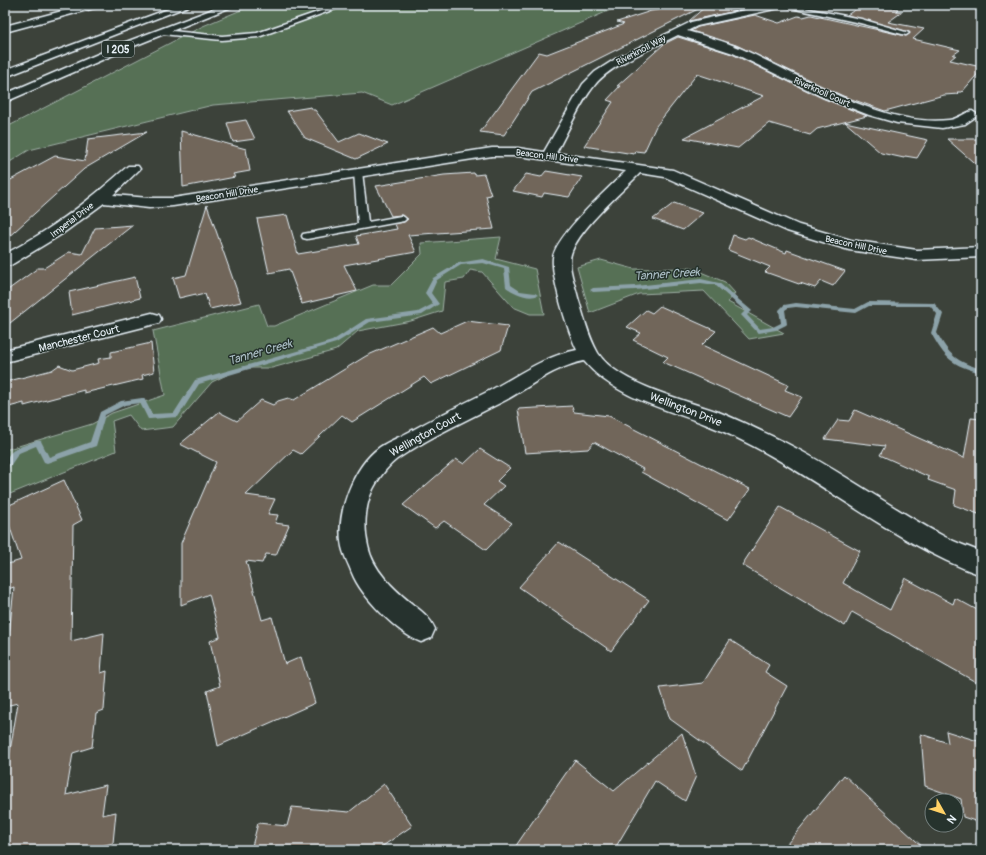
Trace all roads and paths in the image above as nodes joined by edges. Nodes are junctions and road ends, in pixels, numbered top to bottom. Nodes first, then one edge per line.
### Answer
1 (96, 5) edge
2 (187, 5) edge
3 (232, 5) edge
4 (343, 5) edge
5 (780, 5) edge
6 (5, 30) edge
7 (162, 32) junction
8 (676, 32) junction
9 (906, 33) dead end
10 (5, 74) edge
11 (5, 98) edge
12 (972, 115) dead end
13 (548, 156) junction
14 (637, 168) junction
15 (133, 169) dead end
16 (358, 172) junction
17 (101, 198) junction
18 (401, 220) dead end
19 (363, 226) junction
20 (307, 236) dead end
21 (981, 252) edge
22 (5, 261) edge
23 (152, 319) dead end
24 (588, 354) junction
25 (5, 356) edge
26 (981, 564) edge
27 (422, 629) dead end

1 - 6 main road
2 - 10 main road, I 205
3 - 7 main road, I 205
4 - 7 lane
5 - 8 main road, Riverknoll Way
5 - 9 lane
7 - 11 main road, I 205
8 - 12 main road, Riverknoll Court
8 - 13 main road, Riverknoll Way
13 - 14 main road, Beacon Hill Drive
13 - 16 main road, Beacon Hill Drive
14 - 21 main road, Beacon Hill Drive
14 - 24 main road, Wellington Drive
15 - 17 main road, Imperial Drive
16 - 17 main road, Beacon Hill Drive
16 - 19 lane
17 - 22 main road, Imperial Drive
18 - 19 lane
19 - 20 lane
23 - 25 main road, Manchester Court
24 - 26 main road, Wellington Drive
24 - 27 main road, Wellington Court

